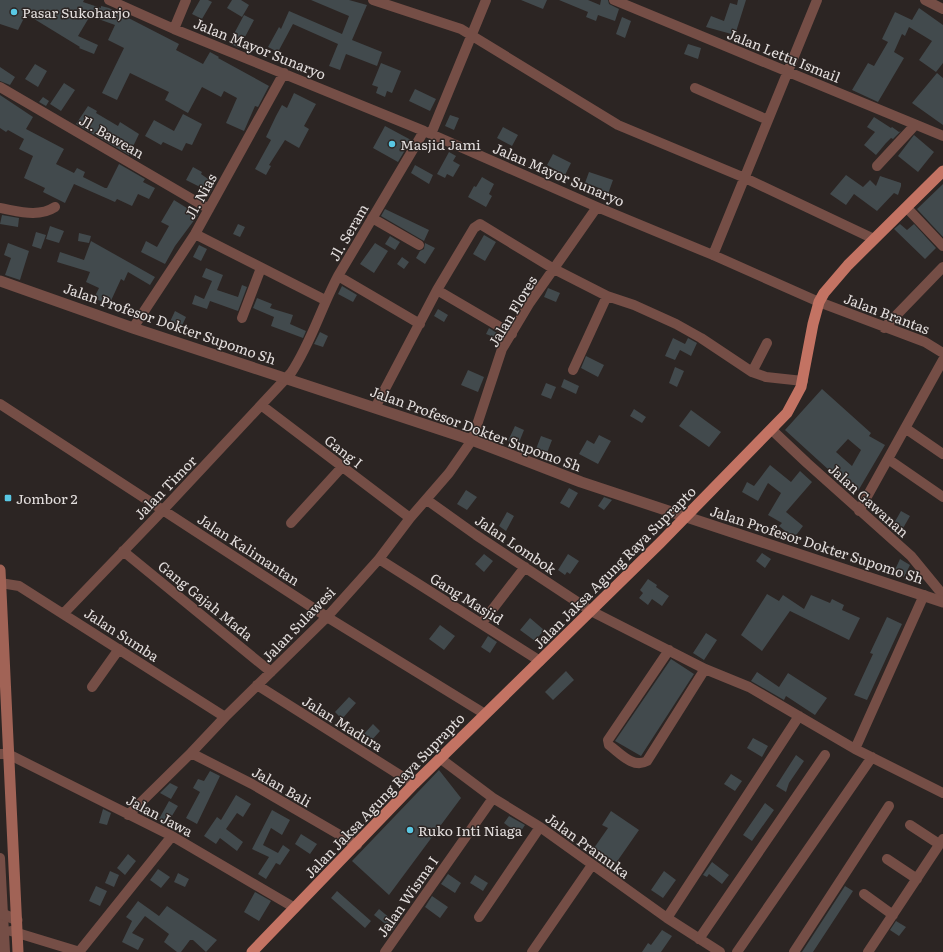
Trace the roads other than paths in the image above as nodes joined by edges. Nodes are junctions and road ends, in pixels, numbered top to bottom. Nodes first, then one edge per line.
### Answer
1 (109, 0) edge
2 (186, 0) edge
3 (373, 0) edge
4 (486, 0) edge
5 (614, 0) edge
6 (817, 0) edge
7 (925, 0) edge
8 (943, 9) edge
9 (174, 28) junction
10 (472, 35) junction
11 (788, 72) junction
12 (284, 73) junction
13 (0, 87) edge
14 (695, 88) dead end
15 (768, 120) junction
16 (915, 124) junction
17 (428, 132) junction
18 (943, 136) edge
19 (877, 166) dead end
20 (943, 171) edge
21 (745, 178) junction
22 (597, 207) junction
23 (0, 208) edge
24 (55, 208) dead end
25 (906, 208) junction
26 (209, 209) junction
27 (372, 218) junction
28 (195, 234) junction
29 (874, 239) junction
30 (419, 245) dead end
31 (943, 246) edge
32 (713, 254) junction
33 (943, 267) edge
34 (261, 268) junction
35 (554, 269) junction
36 (338, 276) junction
37 (0, 281) edge
38 (437, 290) junction
39 (607, 296) junction
40 (325, 300) junction
41 (819, 302) junction
42 (242, 318) dead end
43 (420, 324) junction
44 (133, 328) junction
45 (884, 328) junction
46 (512, 334) junction
47 (767, 343) dead end
48 (940, 351) edge
49 (943, 360) edge
50 (573, 370) dead end
51 (752, 372) junction
52 (286, 378) junction
53 (802, 381) junction
54 (0, 404) edge
55 (261, 405) junction
56 (375, 408) junction
57 (905, 428) junction
58 (772, 430) junction
59 (472, 440) junction
60 (943, 454) edge
61 (888, 459) junction
62 (342, 467) junction
63 (943, 497) edge
64 (427, 500) junction
65 (163, 510) junction
66 (859, 511) junction
67 (686, 517) junction
68 (410, 518) junction
69 (290, 523) dead end
70 (122, 551) junction
71 (379, 559) junction
72 (525, 567) junction
73 (0, 570) edge
74 (0, 583) edge
75 (924, 595) junction
76 (943, 595) edge
77 (943, 602) edge
78 (591, 611) junction
79 (64, 613) junction
80 (327, 617) junction
81 (482, 623) junction
82 (119, 649) junction
83 (669, 650) junction
84 (540, 662) junction
85 (705, 669) junction
86 (271, 672) junction
87 (257, 685) junction
88 (92, 686) dead end
89 (485, 714) junction
90 (799, 716) junction
91 (225, 717) junction
92 (855, 750) junction
93 (191, 753) junction
94 (4, 754) edge
95 (825, 755) dead end
96 (872, 757) junction
97 (441, 759) junction
98 (414, 784) junction
99 (943, 793) edge
100 (493, 798) junction
101 (889, 806) dead end
102 (128, 815) junction
103 (910, 825) dead end
104 (540, 827) junction
105 (172, 836) junction
106 (941, 842) edge
107 (356, 845) junction
108 (0, 858) edge
109 (887, 859) dead end
110 (592, 865) junction
111 (917, 879) junction
112 (864, 894) dead end
113 (295, 908) junction
114 (2, 914) edge
115 (893, 915) junction
116 (479, 917) dead end
117 (666, 918) junction
118 (17, 920) junction
119 (4, 930) junction
120 (17, 932) junction
121 (699, 939) junction
122 (5, 952) edge
123 (18, 952) edge
124 (79, 952) edge
125 (252, 952) edge
126 (385, 952) edge
127 (532, 952) edge
128 (720, 952) edge
129 (737, 952) edge
130 (794, 952) edge
131 (868, 952) edge

1 - 9 street, Jalan Mayor Sunaryo
2 - 9 street
3 - 10 street
4 - 10 street, Jl. Seram
5 - 11 street, Jalan Lettu Ismail
6 - 11 street
7 - 8 street
9 - 12 street, Jalan Mayor Sunaryo
10 - 17 street, Jl. Seram
10 - 21 street
11 - 15 street
11 - 16 street, Jalan Lettu Ismail
12 - 17 street, Jalan Mayor Sunaryo
12 - 26 street, Jl. Nias
13 - 26 street, Jl. Bawean
14 - 15 street
15 - 21 street
16 - 18 street, Jalan Lettu Ismail
16 - 19 street
17 - 22 street, Jalan Mayor Sunaryo
17 - 27 street, Jl. Seram
20 - 25 main road, Jalan Jaksa Agung Raya Suprapto
21 - 29 street
21 - 32 street
22 - 32 street, Jalan Mayor Sunaryo
22 - 35 street, Jalan Flores
23 - 24 street
25 - 29 main road, Jalan Jaksa Agung Raya Suprapto
25 - 31 street
26 - 28 street, Jl. Nias
27 - 30 street
27 - 36 street, Jl. Seram
28 - 34 street
28 - 44 street, Jl. Nias
29 - 41 main road, Jalan Jaksa Agung Raya Suprapto
32 - 41 street, Jalan Mayor Sunaryo
33 - 45 street
34 - 40 street
34 - 42 street
35 - 38 street
35 - 39 street
35 - 46 street, Jalan Flores
36 - 40 street, Jl. Seram
36 - 43 street
37 - 44 street, Jalan Profesor Dokter Supomo Sh
38 - 43 street
38 - 46 street
39 - 50 street
39 - 51 street
40 - 52 street, Jl. Seram
41 - 45 street, Jalan Brantas
41 - 53 main road, Jalan Jaksa Agung Raya Suprapto
43 - 56 street
44 - 52 street, Jalan Profesor Dokter Supomo Sh
45 - 48 street, Jalan Brantas
46 - 59 street, Jalan Flores
47 - 51 street
49 - 57 street
51 - 53 street
52 - 55 street, Jalan Timor
52 - 56 street, Jalan Profesor Dokter Supomo Sh
53 - 58 main road, Jalan Jaksa Agung Raya Suprapto
54 - 65 street, Jalan Kalimantan
55 - 62 street, Gang I
55 - 65 street, Jalan Timor
56 - 59 street, Jalan Profesor Dokter Supomo Sh
57 - 60 street
57 - 61 street
58 - 66 street, Jalan Gawanan
58 - 67 main road, Jalan Jaksa Agung Raya Suprapto
59 - 64 street, Jalan Sulawesi
59 - 67 street, Jalan Profesor Dokter Supomo Sh
61 - 63 street
61 - 66 street
62 - 68 street, Gang I
62 - 69 street
64 - 68 street, Jalan Sulawesi
64 - 72 street, Jalan Lombok
65 - 70 street, Jalan Timor
65 - 80 street, Jalan Kalimantan
66 - 76 street, Jalan Gawanan
67 - 75 street, Jalan Profesor Dokter Supomo Sh
67 - 78 main road, Jalan Jaksa Agung Raya Suprapto
68 - 71 street, Jalan Sulawesi
70 - 79 street, Jalan Timor
70 - 86 street, Gang Gajah Mada
71 - 80 street, Jalan Sulawesi
71 - 81 street, Gang Masjid
72 - 78 street, Jalan Lombok
72 - 81 street
73 - 74 main road
74 - 79 street, Jalan Sumba
74 - 94 main road
75 - 77 street, Jalan Profesor Dokter Supomo Sh
75 - 92 street
78 - 83 street, Jalan Lombok
78 - 84 main road, Jalan Jaksa Agung Raya Suprapto
79 - 82 street, Jalan Sumba
80 - 86 street, Jalan Sulawesi
80 - 89 street, Jalan Kalimantan
81 - 84 street, Gang Masjid
82 - 88 street
82 - 91 street, Jalan Sumba
83 - 85 street, Jalan Lombok
83 - 85 street
84 - 89 main road, Jalan Jaksa Agung Raya Suprapto
85 - 90 street, Jalan Lombok
86 - 87 street, Jalan Sulawesi
87 - 91 street, Jalan Sulawesi
87 - 98 street, Jalan Madura
89 - 97 main road, Jalan Jaksa Agung Raya Suprapto
90 - 92 street, Jalan Lombok
90 - 117 street
91 - 93 street, Jalan Sulawesi
92 - 96 street, Jalan Lombok
93 - 102 street, Jalan Sulawesi
93 - 107 street, Jalan Bali
94 - 102 street, Jalan Jawa
94 - 118 main road
95 - 121 street
96 - 99 street, Jalan Lombok
96 - 129 street
97 - 98 main road, Jalan Jaksa Agung Raya Suprapto
97 - 100 street, Jalan Pramuka
98 - 107 main road, Jalan Jaksa Agung Raya Suprapto
100 - 104 street, Jalan Pramuka
100 - 126 street, Jalan Wisma I
101 - 130 street
102 - 105 street, Jalan Jawa
103 - 106 street
104 - 110 street, Jalan Pramuka
104 - 116 street
105 - 113 street, Jalan Jawa
105 - 124 street
106 - 111 street
107 - 113 main road, Jalan Jaksa Agung Raya Suprapto
108 - 114 street
109 - 111 street
110 - 117 street, Jalan Pramuka
110 - 127 street
111 - 115 street
112 - 115 street
113 - 125 main road, Jalan Jaksa Agung Raya Suprapto
114 - 118 street
114 - 119 street
115 - 131 street
117 - 121 street, Jalan Pramuka
118 - 120 main road
119 - 120 street
119 - 122 street
120 - 123 main road
120 - 124 street
121 - 128 street, Jalan Pramuka

